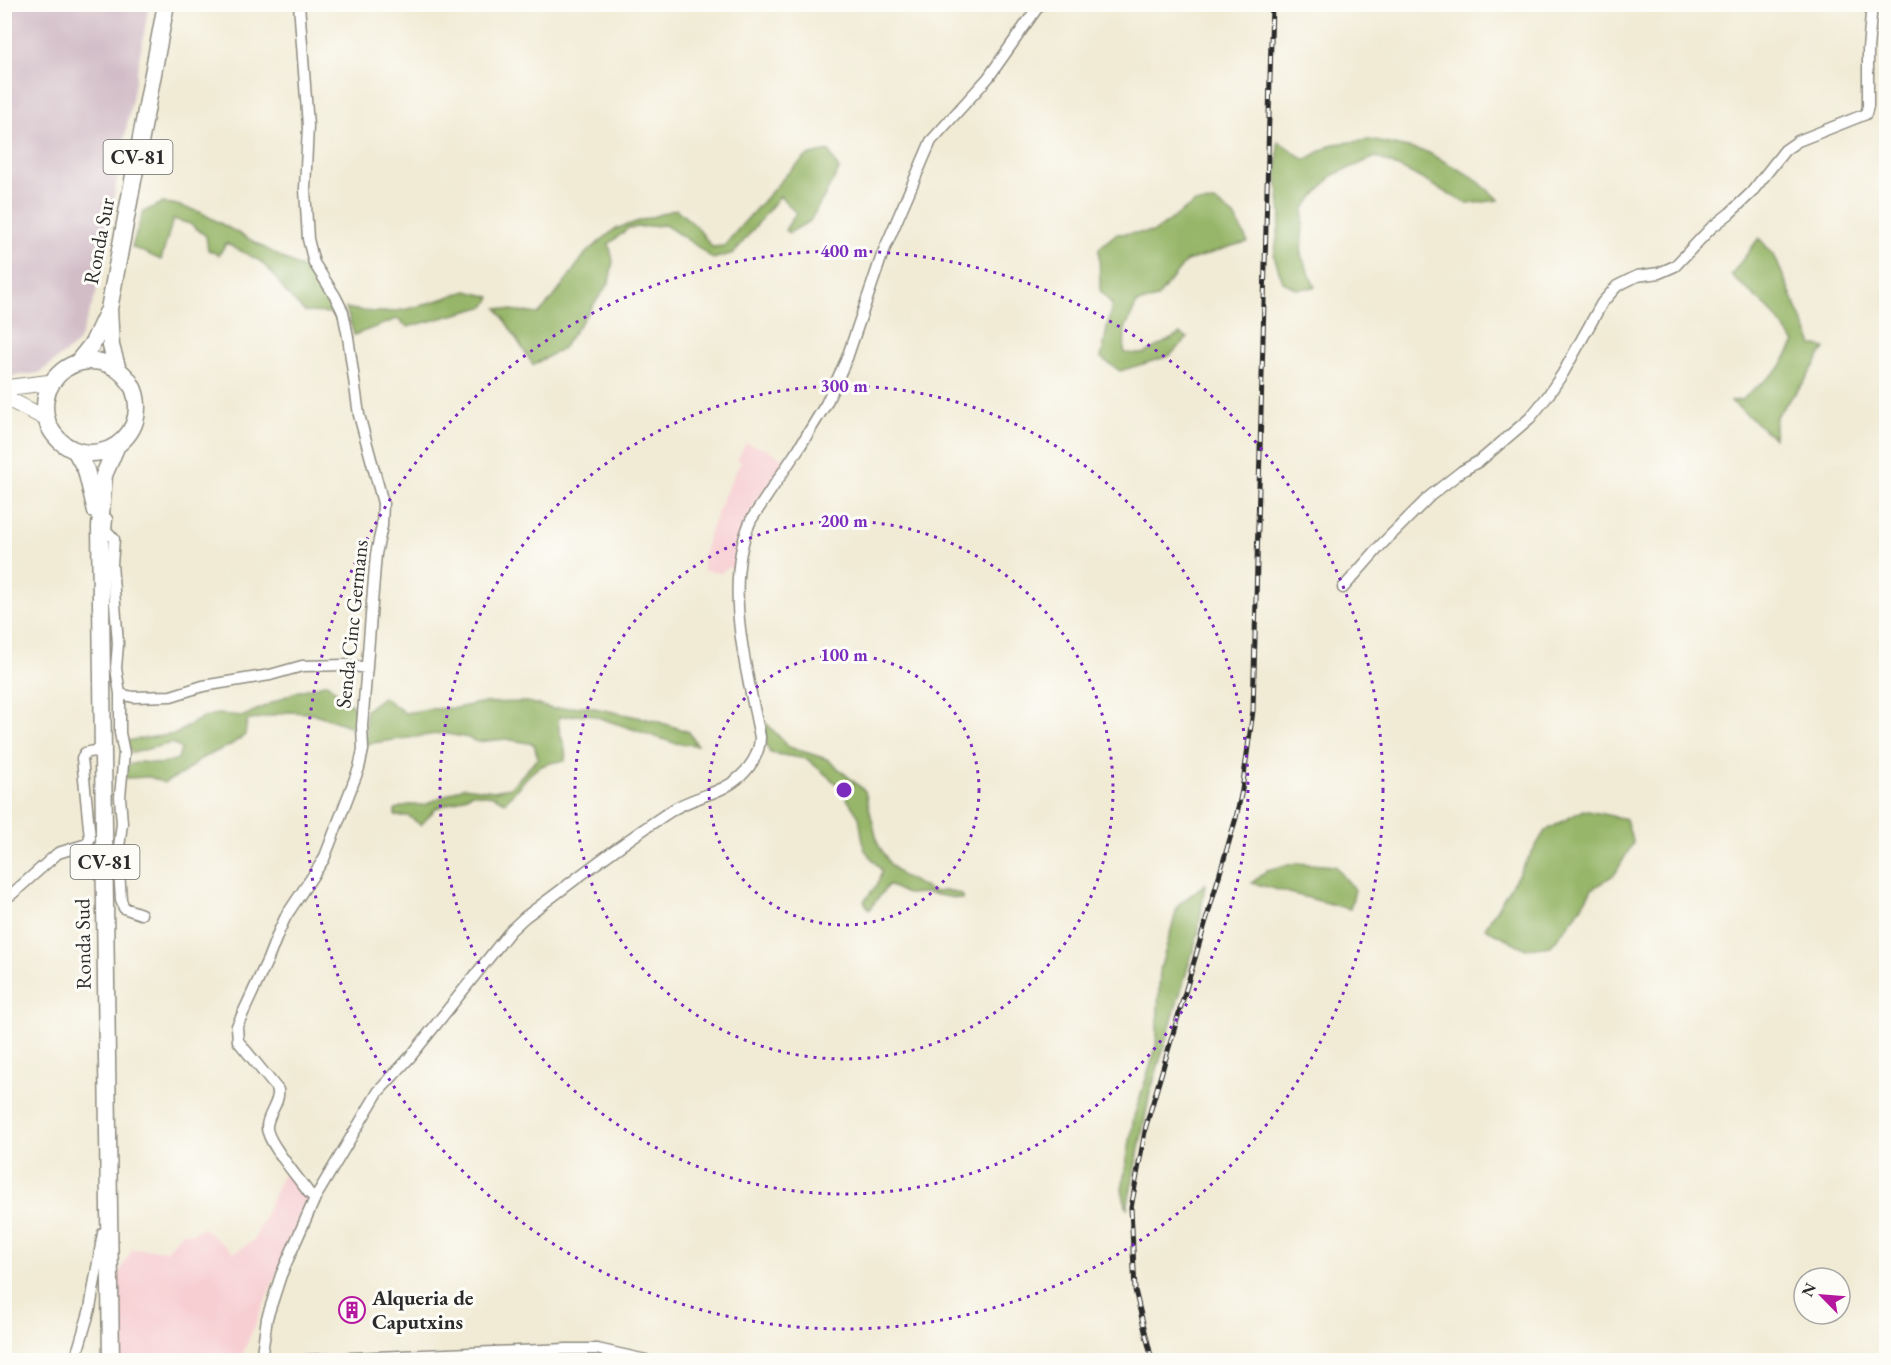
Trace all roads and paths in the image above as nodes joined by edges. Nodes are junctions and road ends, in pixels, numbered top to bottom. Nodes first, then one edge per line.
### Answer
1 (166, 4) edge
2 (299, 4) edge
3 (1040, 4) edge
4 (1872, 4) edge
5 (109, 309) junction
6 (77, 363) junction
7 (118, 370) junction
8 (53, 382) junction
9 (4, 388) edge
10 (4, 397) edge
11 (47, 419) junction
12 (117, 445) junction
13 (75, 450) junction
14 (104, 475) junction
15 (100, 527) junction
16 (1343, 588) dead end
17 (366, 668) junction
18 (120, 694) junction
19 (94, 752) dead end
20 (109, 752) dead end
21 (124, 753) junction
22 (4, 898) edge
23 (141, 914) dead end
24 (109, 1197) junction
25 (315, 1198) junction
26 (75, 1360) edge
27 (111, 1360) edge
28 (261, 1360) edge
29 (306, 1360) edge
30 (646, 1360) edge

1 - 5 main road, Ronda Sur / CV-81
2 - 17 street, Senda Cinc Germans
3 - 25 street
4 - 16 street
5 - 6 main road, CV-81
5 - 7 main road, CV-81
6 - 7 main road
6 - 8 main road, CV-81
7 - 12 main road, CV-81
8 - 9 street
8 - 11 main road
10 - 11 street
11 - 13 main road, CV-81
12 - 13 main road
12 - 14 main road, CV-81
13 - 15 main road, CV-81
14 - 15 main road, CV-81
14 - 18 street
15 - 24 main road, Ronda Sud / CV-81
17 - 18 street
17 - 25 street, Senda Cinc Germans
18 - 21 street
19 - 22 street
20 - 21 street
21 - 23 street
24 - 26 street
24 - 27 main road, Ronda Sud / CV-81
25 - 28 street
29 - 30 street

